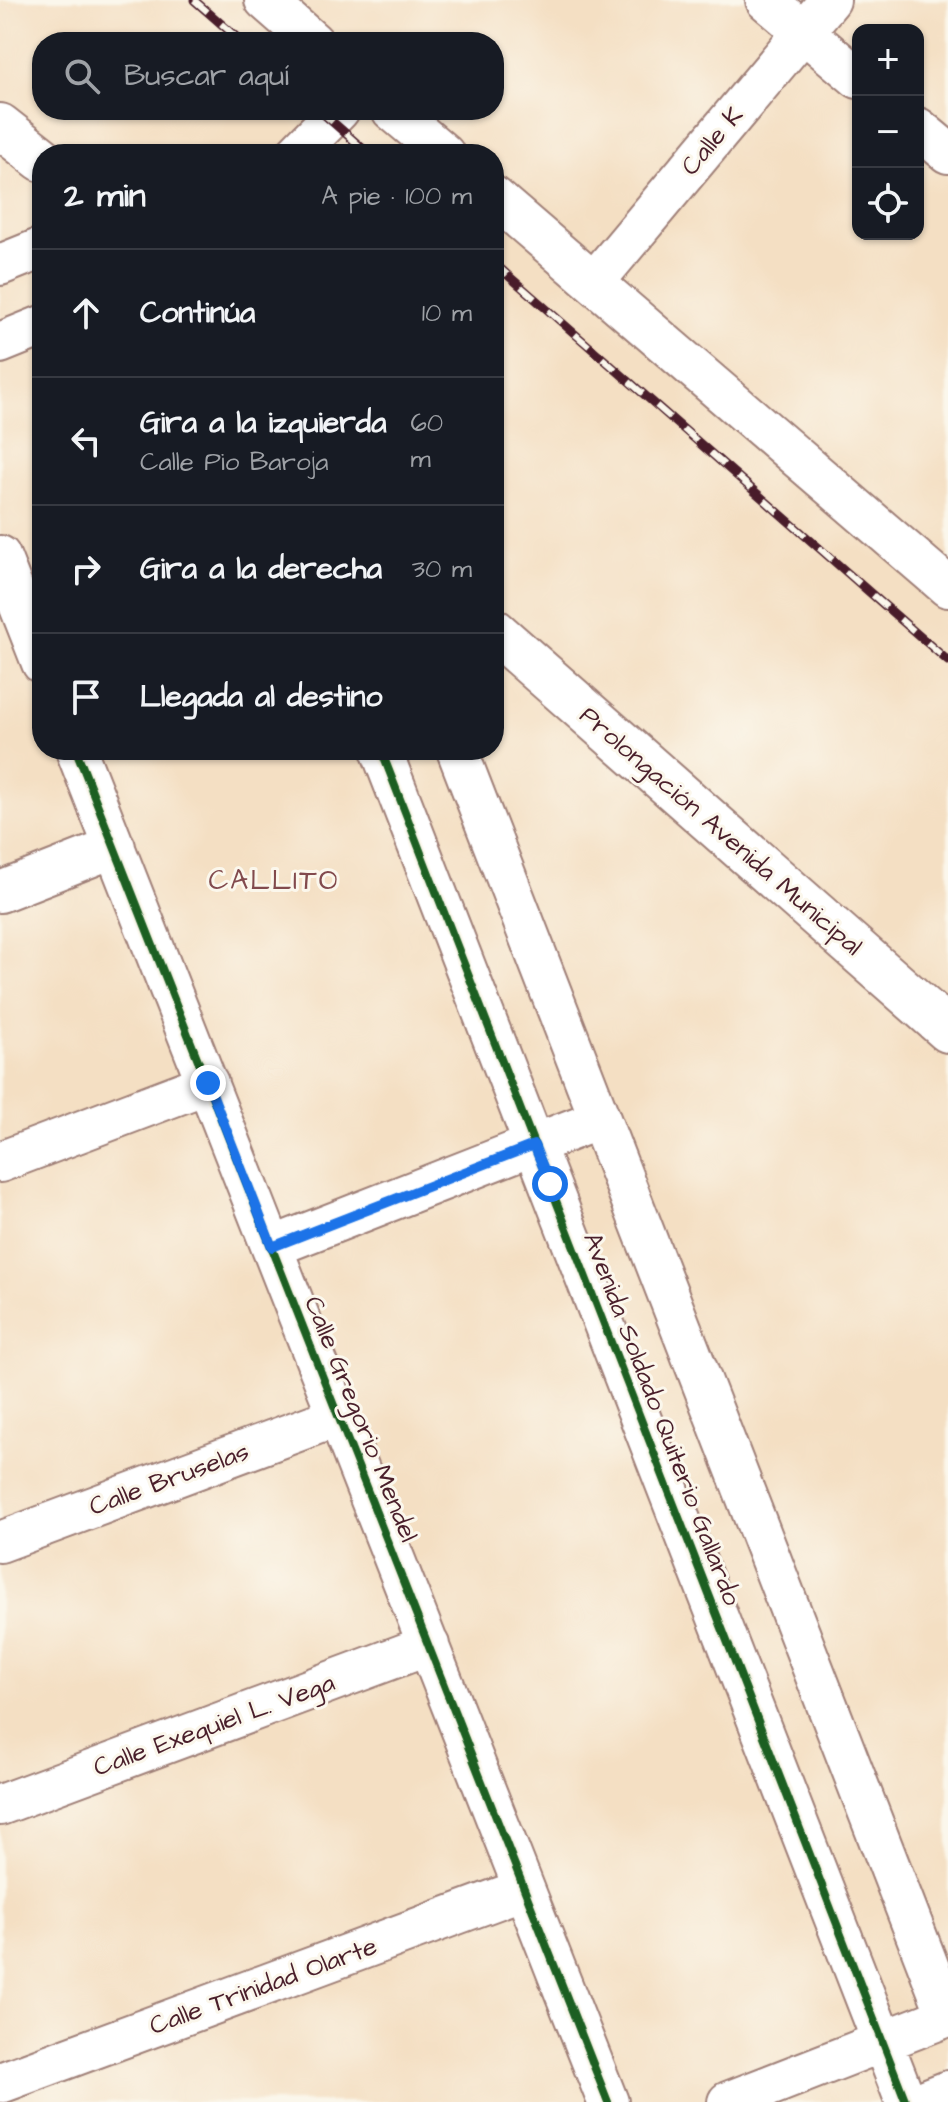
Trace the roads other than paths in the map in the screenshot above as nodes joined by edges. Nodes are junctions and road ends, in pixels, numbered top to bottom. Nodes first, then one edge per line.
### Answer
1 (265, 0) edge
2 (766, 0) edge
3 (830, 0) edge
4 (302, 32) edge
5 (803, 32) junction
6 (852, 73) edge
7 (329, 120) edge
8 (404, 120) edge
9 (0, 126) edge
10 (924, 133) edge
11 (306, 144) edge
12 (432, 144) edge
13 (32, 151) edge
14 (948, 153) edge
15 (504, 206) edge
16 (32, 252) edge
17 (0, 265) edge
18 (594, 282) junction
19 (32, 330) edge
20 (0, 343) edge
21 (0, 556) edge
22 (948, 587) edge
23 (11, 618) edge
24 (504, 640) edge
25 (32, 648) edge
26 (80, 760) edge
27 (385, 760) edge
28 (461, 760) edge
29 (115, 847) junction
30 (0, 892) edge
31 (948, 1030) edge
32 (208, 1083) junction
33 (599, 1119) junction
34 (534, 1145) junction
35 (0, 1162) edge
36 (272, 1247) junction
37 (338, 1416) junction
38 (0, 1542) edge
39 (429, 1645) junction
40 (0, 1805) edge
41 (524, 1889) junction
42 (948, 2017) edge
43 (882, 2042) junction
44 (4, 2086) edge
45 (948, 2091) edge
46 (608, 2102) edge
47 (728, 2102) edge
48 (906, 2102) edge
49 (920, 2102) edge

1 - 4 street
2 - 5 street
3 - 5 street, Calle K
5 - 6 street
5 - 18 street, Calle K
7 - 11 street
8 - 12 street
9 - 13 main road
10 - 14 street
15 - 18 street
16 - 17 street
18 - 22 street
19 - 20 street
21 - 23 street
23 - 25 street
24 - 31 main road, Prolongación Avenida Municipal
26 - 29 street, Calle Gregorio Mendel
27 - 34 street, Avenida Soldado Quiterio Gallardo
28 - 33 street, Avenida Soldado Quiterio Gallardo
29 - 30 street
29 - 32 street, Calle Gregorio Mendel
32 - 35 street
32 - 36 street, Calle Gregorio Mendel
33 - 34 street
33 - 42 street, Avenida Soldado Quiterio Gallardo
34 - 36 street
34 - 43 street, Avenida Soldado Quiterio Gallardo
36 - 37 street, Calle Gregorio Mendel
37 - 38 street, Calle Bruselas
37 - 39 street, Calle Gregorio Mendel
39 - 40 street, Calle Exequiel L. Vega
39 - 41 street, Calle Gregorio Mendel
41 - 44 street, Calle Trinidad Olarte
41 - 46 street, Calle Gregorio Mendel
42 - 43 street
43 - 47 street
43 - 48 street, Avenida Soldado Quiterio Gallardo
45 - 49 street

